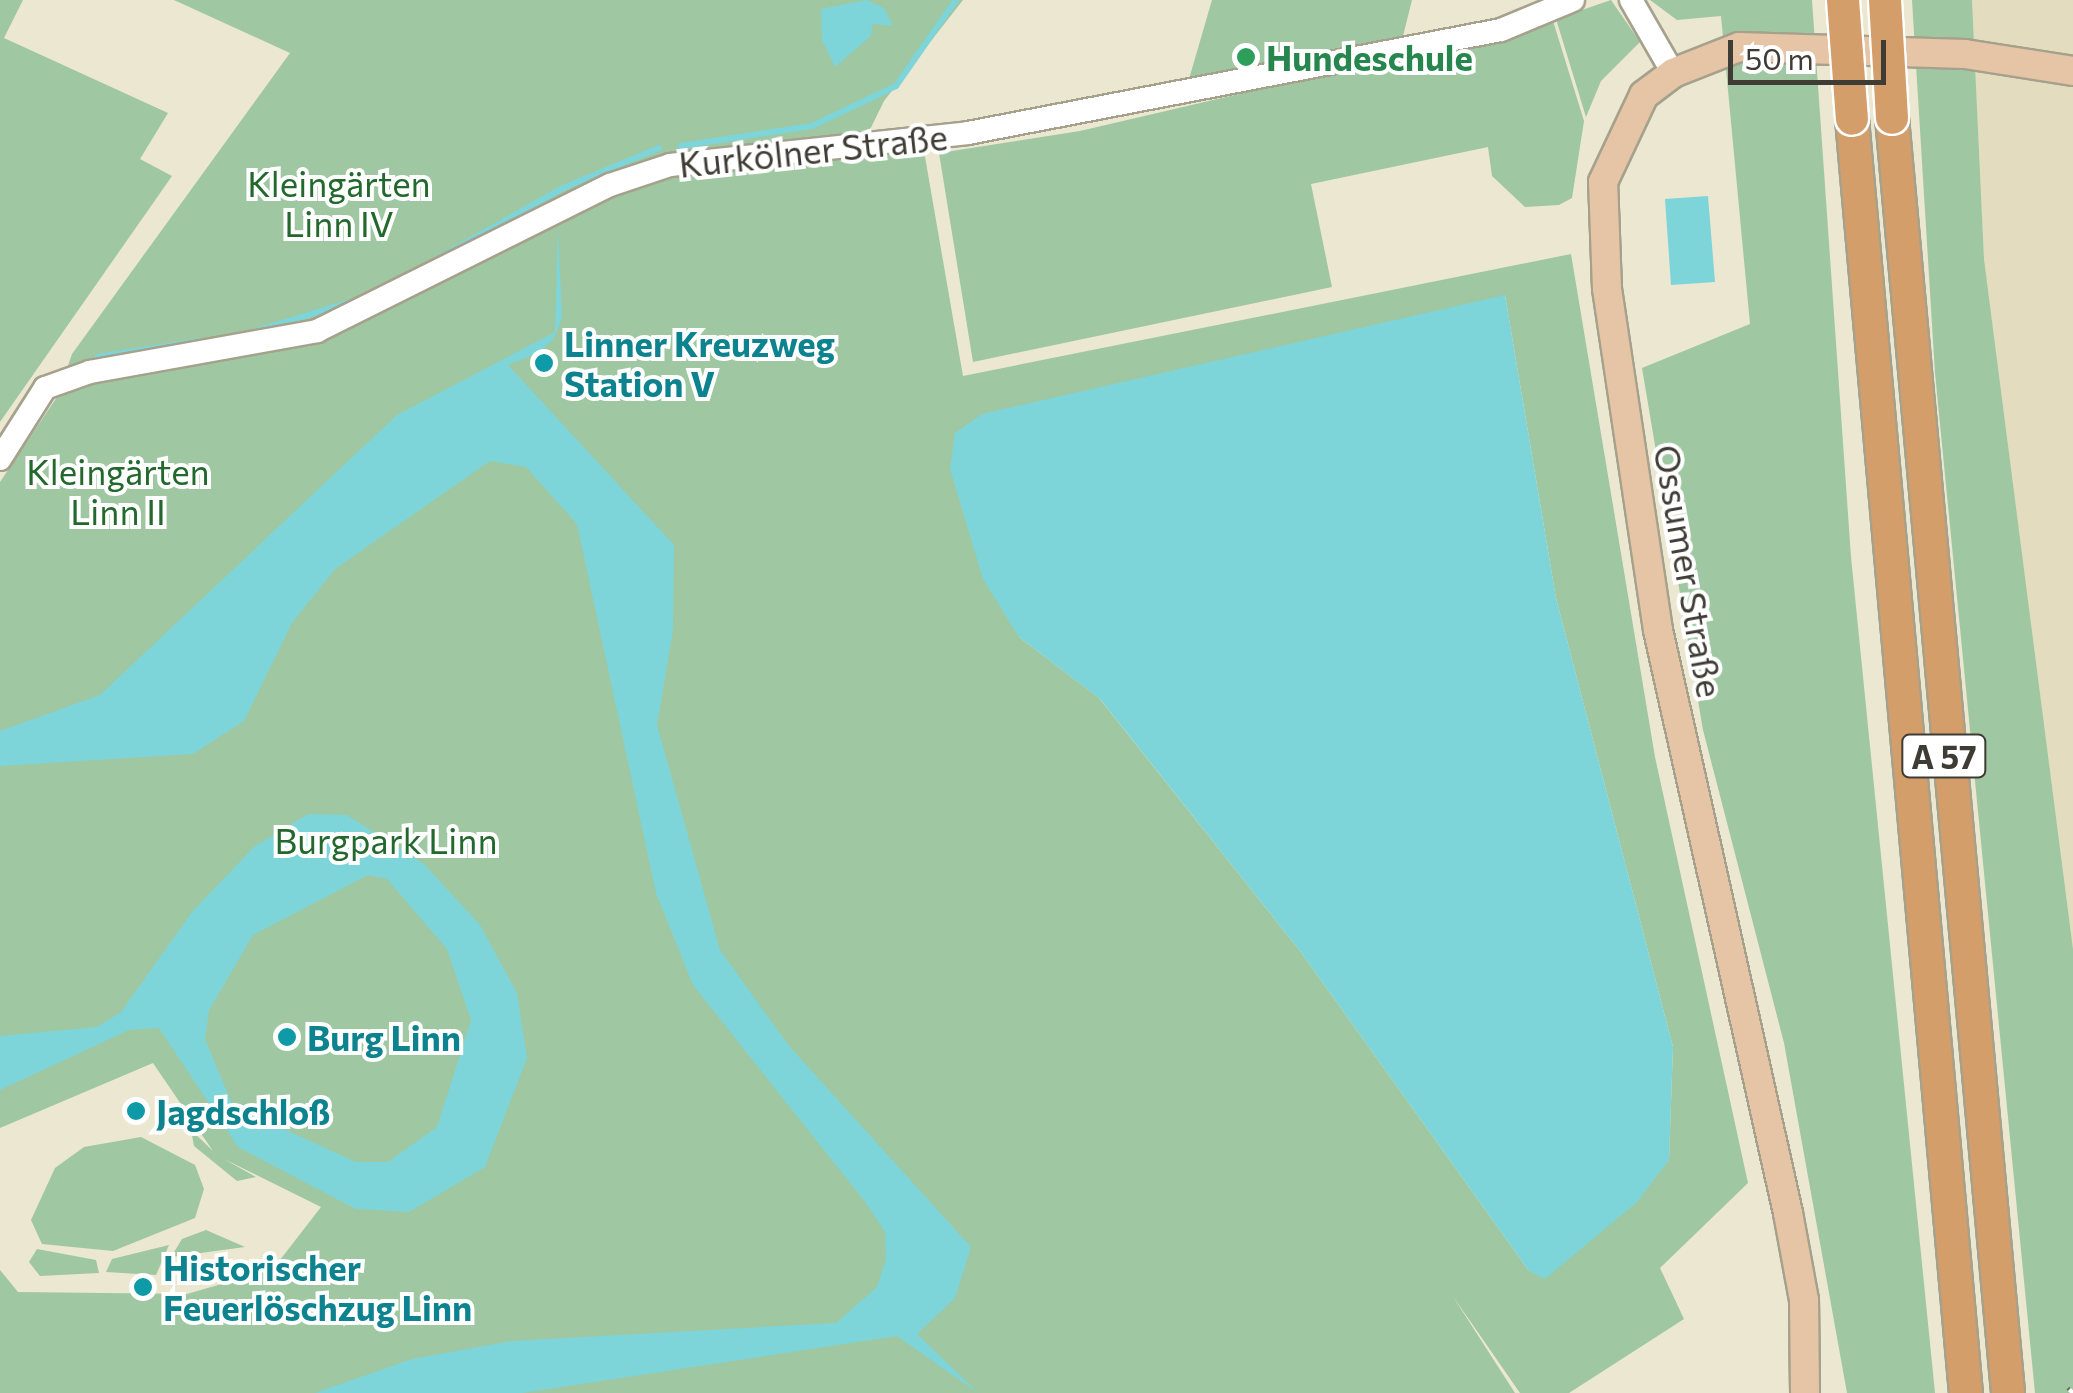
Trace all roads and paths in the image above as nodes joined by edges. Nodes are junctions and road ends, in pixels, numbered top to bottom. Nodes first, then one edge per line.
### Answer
1 (1573, 0) edge
2 (1631, 0) edge
3 (1843, 0) edge
4 (1885, 0) edge
5 (2073, 71) edge
6 (1673, 72) junction
7 (0, 460) edge
8 (1805, 1393) edge
9 (1966, 1393) edge
10 (2008, 1393) edge

1 - 7 street, Kurkölner Straße
2 - 6 street
3 - 9 highway, A 57, bridge
4 - 10 highway, A 57, bridge
5 - 6 main road, Ossumer Straße
6 - 8 main road, Ossumer Straße

